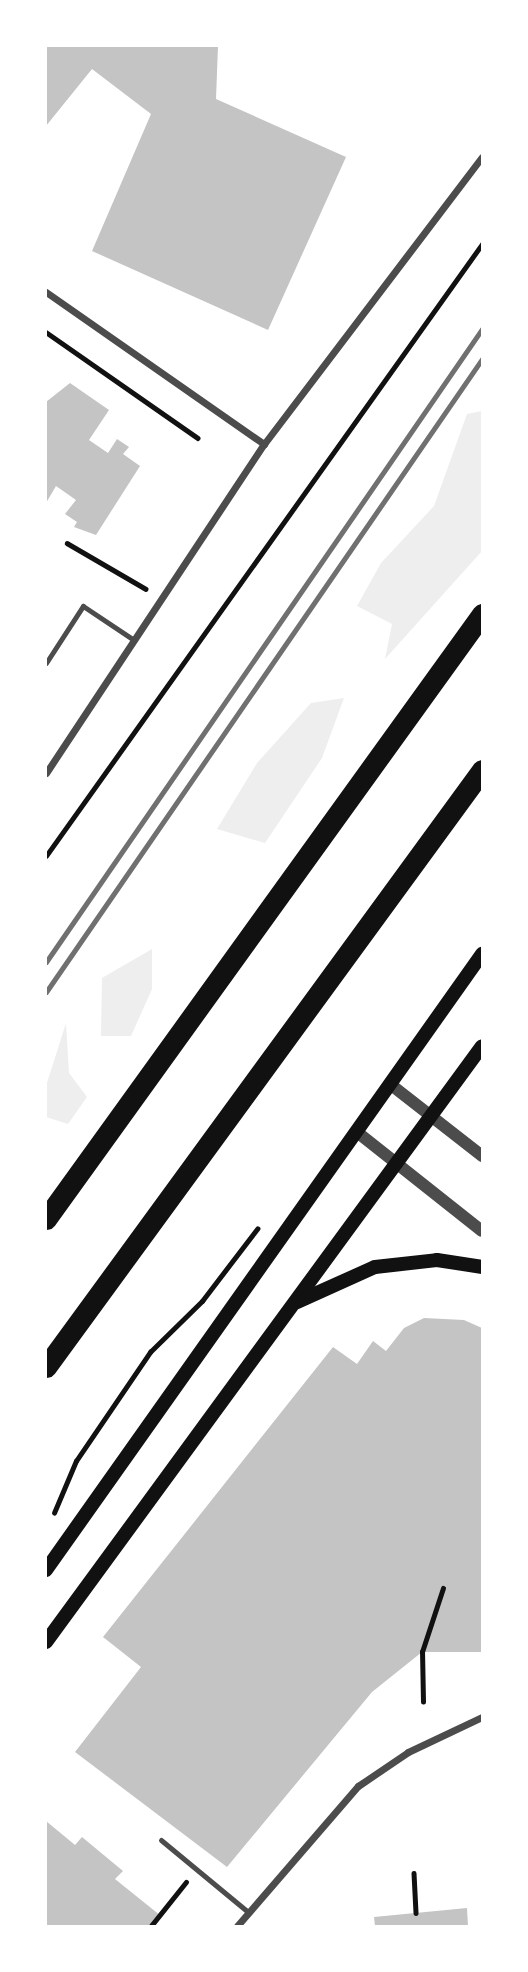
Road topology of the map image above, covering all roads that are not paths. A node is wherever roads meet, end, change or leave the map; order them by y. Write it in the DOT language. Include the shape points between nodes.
graph roads {
  1 [pos="482,157"];
  2 [pos="46,292"];
  3 [pos="264,444"];
  4 [pos="482,614"];
  5 [pos="134,640"];
  6 [pos="46,663"];
  7 [pos="482,770"];
  8 [pos="46,773"];
  9 [pos="482,954"];
  10 [pos="482,1046"];
  11 [pos="390,1084"];
  12 [pos="432,1116"];
  13 [pos="357,1132"];
  14 [pos="482,1156"];
  15 [pos="397,1164"];
  16 [pos="46,1220"];
  17 [pos="482,1231"];
  18 [pos="482,1267"];
  19 [pos="295,1304"];
  20 [pos="46,1367"];
  21 [pos="46,1570"];
  22 [pos="46,1642"];
  23 [pos="482,1717"];
  24 [pos="161,1840"];
  25 [pos="248,1912"];
  26 [pos="237,1927"];
  1 -- 3 [label="street"];
  2 -- 3 [label="street"];
  3 -- 5 [label="street"];
  4 -- 16 [label="highway"];
  5 -- 6 [label="lane" via="83,606"];
  5 -- 8 [label="street"];
  7 -- 20 [label="highway"];
  9 -- 11 [label="main road"];
  10 -- 12 [label="main road"];
  11 -- 12 [label="street"];
  11 -- 13 [label="main road"];
  12 -- 14 [label="street"];
  12 -- 15 [label="main road"];
  13 -- 15 [label="street"];
  13 -- 21 [label="main road"];
  15 -- 17 [label="street"];
  15 -- 19 [label="main road"];
  18 -- 19 [label="main road" via="437,1260 375,1267"];
  19 -- 22 [label="main road"];
  23 -- 25 [label="street" via="408,1752 358,1786"];
  24 -- 25 [label="lane"];
  25 -- 26 [label="street"];
}
